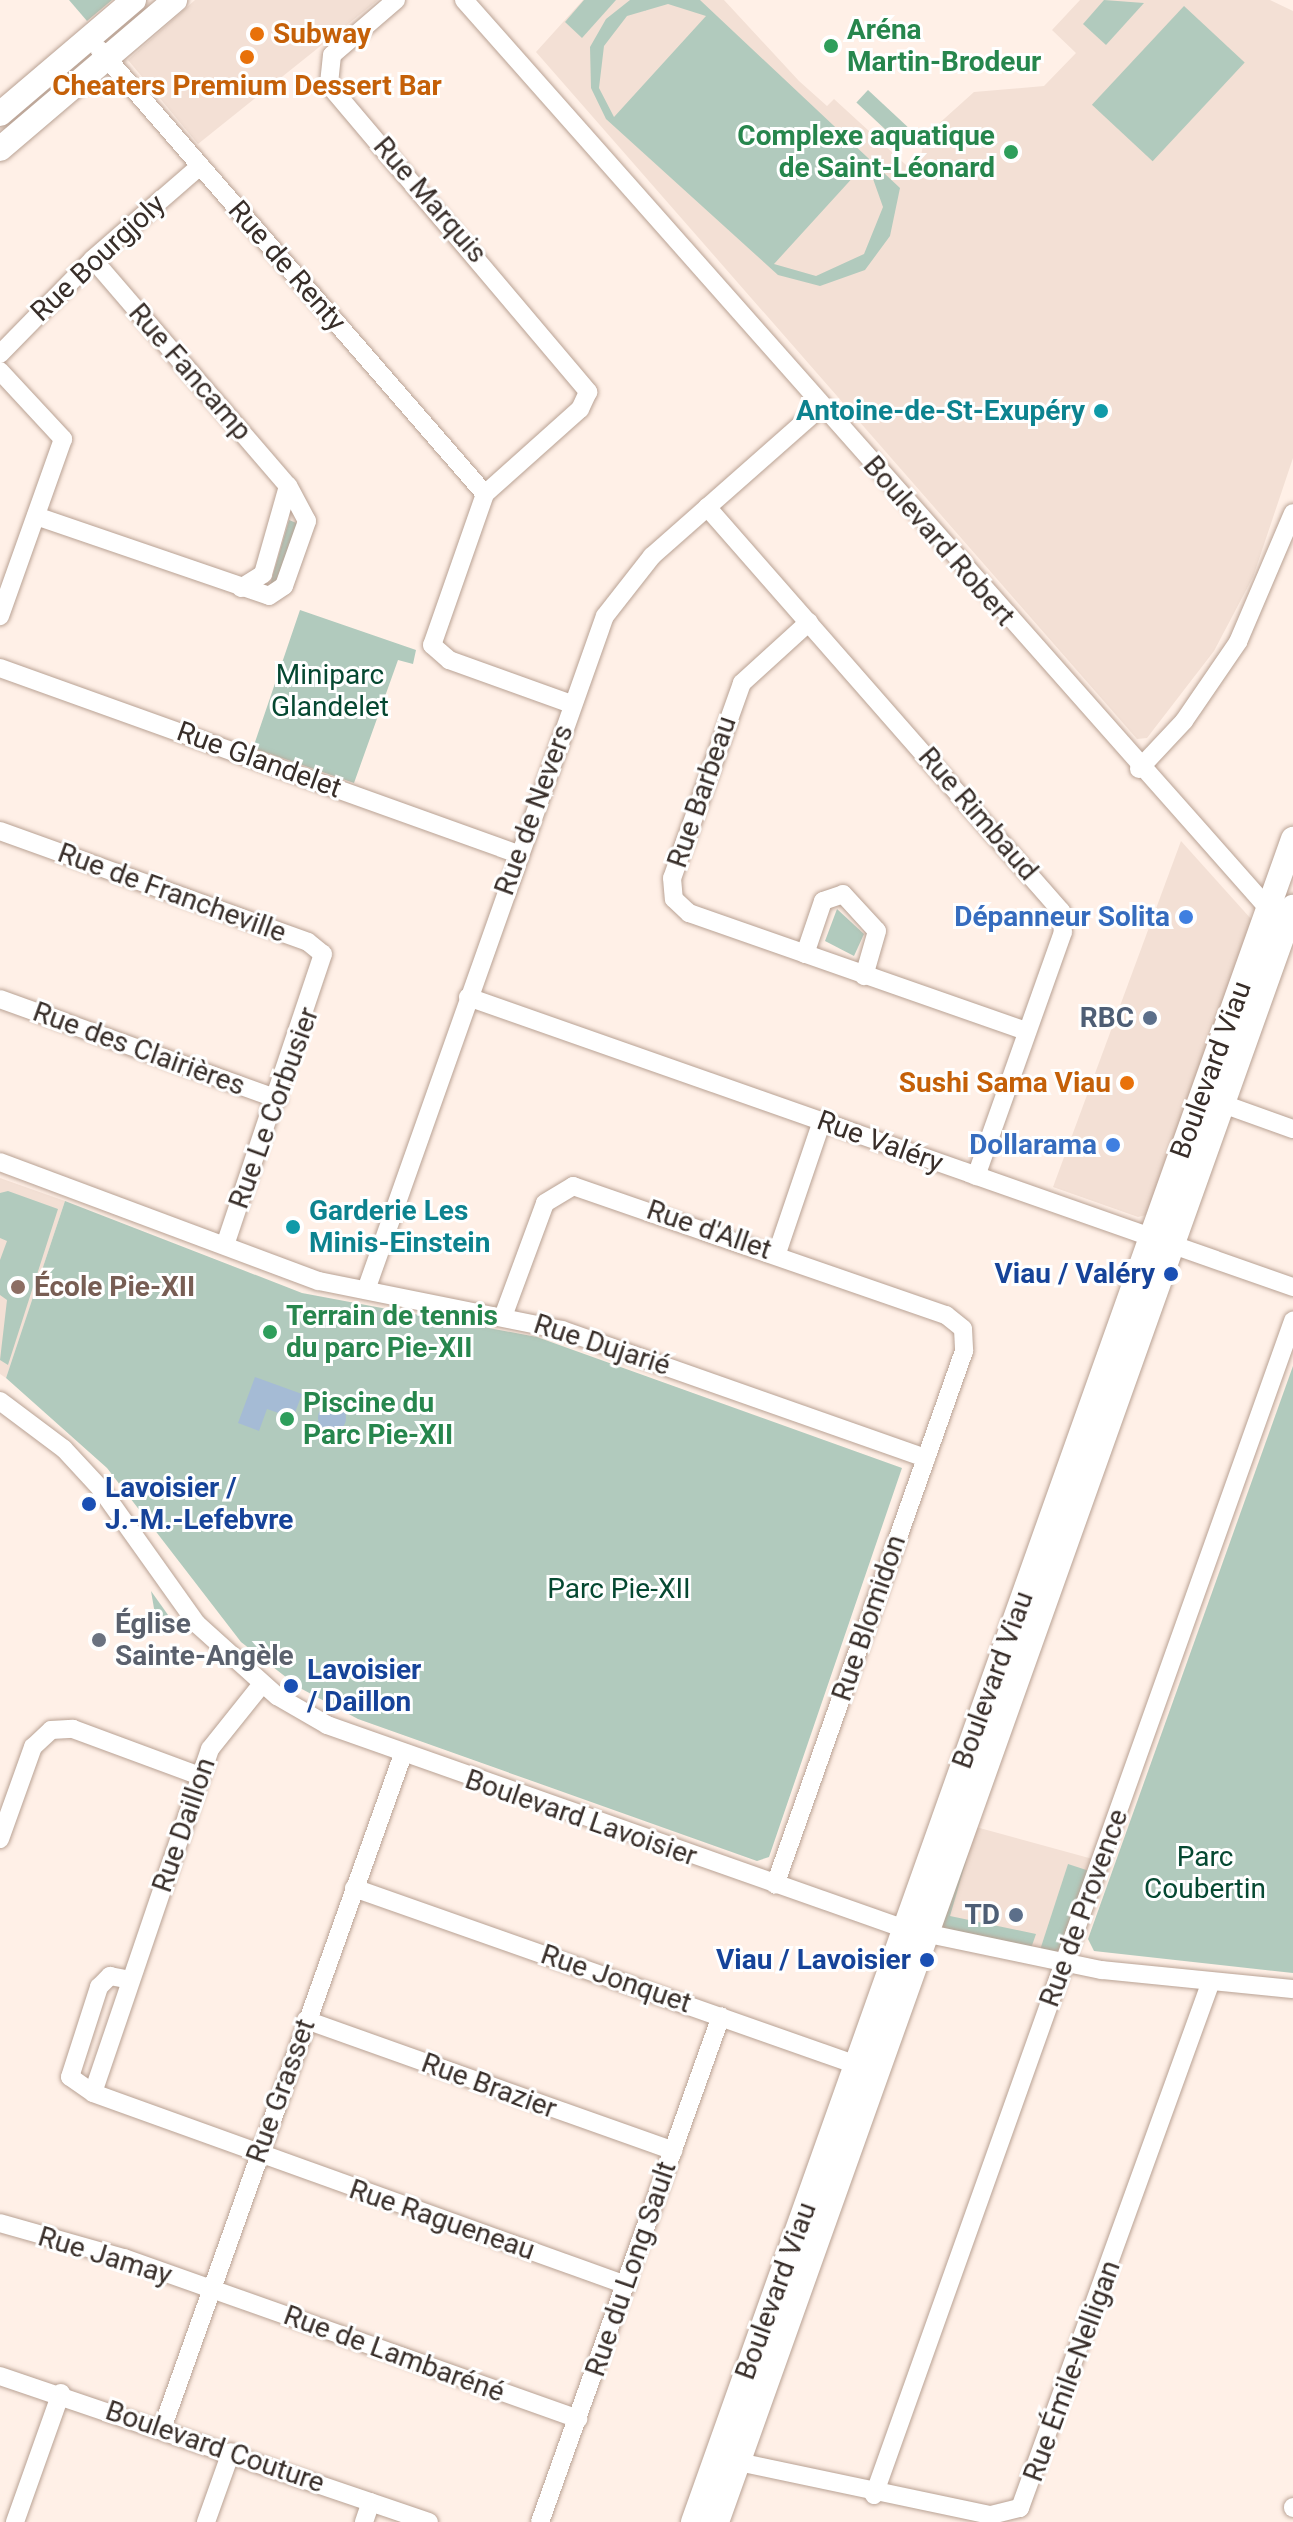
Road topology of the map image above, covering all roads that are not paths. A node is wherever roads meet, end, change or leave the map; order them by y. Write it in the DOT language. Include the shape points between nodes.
graph roads {
  1 [pos="134,0"];
  2 [pos="175,0"];
  3 [pos="396,0"];
  4 [pos="464,0"];
  5 [pos="89,38"];
  6 [pos="107,58"];
  7 [pos="0,114"];
  8 [pos="0,149"];
  9 [pos="200,166"];
  10 [pos="93,259"];
  11 [pos="0,354"];
  12 [pos="0,371"];
  13 [pos="821,407"];
  14 [pos="288,486"];
  15 [pos="485,494"];
  16 [pos="707,507"];
  17 [pos="1293,513"];
  18 [pos="36,516"];
  19 [pos="241,588"];
  20 [pos="0,616"];
  21 [pos="809,622"];
  22 [pos="0,668"];
  23 [pos="571,704"];
  24 [pos="1139,769"];
  25 [pos="0,831"];
  26 [pos="1293,839"];
  27 [pos="518,854"];
  28 [pos="1285,919"];
  29 [pos="805,954"];
  30 [pos="322,973"];
  31 [pos="864,976"];
  32 [pos="468,997"];
  33 [pos="0,999"];
  34 [pos="1026,1031"];
  35 [pos="278,1099"];
  36 [pos="1223,1104"];
  37 [pos="822,1121"];
  38 [pos="1293,1129"];
  39 [pos="0,1162"];
  40 [pos="976,1176"];
  41 [pos="1161,1241"];
  42 [pos="226,1243"];
  43 [pos="777,1253"];
  44 [pos="1293,1287"];
  45 [pos="366,1290"];
  46 [pos="504,1314"];
  47 [pos="1293,1321"];
  48 [pos="964,1351"];
  49 [pos="0,1401"];
  50 [pos="926,1458"];
  51 [pos="262,1684"];
  52 [pos="402,1757"];
  53 [pos="200,1776"];
  54 [pos="0,1839"];
  55 [pos="775,1885"];
  56 [pos="354,1888"];
  57 [pos="916,1932"];
  58 [pos="1064,1964"];
  59 [pos="131,1980"];
  60 [pos="1210,1984"];
  61 [pos="1293,1989"];
  62 [pos="721,2016"];
  63 [pos="306,2020"];
  64 [pos="866,2068"];
  65 [pos="93,2093"];
  66 [pos="673,2151"];
  67 [pos="258,2153"];
  68 [pos="0,2223"];
  69 [pos="626,2285"];
  70 [pos="211,2288"];
  71 [pos="0,2376"];
  72 [pos="61,2393"];
  73 [pos="578,2419"];
  74 [pos="163,2426"];
  75 [pos="231,2452"];
  76 [pos="728,2459"];
  77 [pos="874,2495"];
  78 [pos="371,2502"];
  79 [pos="15,2522"];
  80 [pos="206,2522"];
  81 [pos="364,2522"];
  82 [pos="429,2522"];
  83 [pos="540,2522"];
  84 [pos="693,2522"];
  85 [pos="717,2522"];
  1 -- 5 [label="main road"];
  2 -- 6 [label="main road"];
  3 -- 15 [label="street, Rue Marquis" via="332,55 329,85 580,374 588,392 580,409"];
  4 -- 13 [label="street, Boulevard Robert"];
  5 -- 6 [label="street, Rue de Renty"];
  5 -- 7 [label="main road"];
  6 -- 8 [label="main road"];
  6 -- 9 [label="street, Rue de Renty"];
  9 -- 10 [label="street, Rue Bourgjoly"];
  9 -- 15 [label="street, Rue de Renty"];
  10 -- 11 [label="street, Rue Bourgjoly"];
  10 -- 14 [label="street, Rue Fancamp"];
  12 -- 18 [label="street" via="62,433"];
  13 -- 16 [label="street, Rue de Nevers"];
  13 -- 24 [label="street, Boulevard Robert"];
  14 -- 19 [label="street" via="263,574"];
  14 -- 19 [label="street, Rue Fancamp" via="307,521 284,586 269,596"];
  15 -- 23 [label="street" via="432,645 449,660"];
  16 -- 21 [label="street, Rue Rimbaud"];
  16 -- 23 [label="street, Rue de Nevers" via="616,596"];
  17 -- 24 [label="street" via="1238,642 1184,721"];
  18 -- 19 [label="street"];
  18 -- 20 [label="street"];
  21 -- 29 [label="street, Rue Barbeau" via="742,683 672,878 674,899 689,913"];
  21 -- 34 [label="street, Rue Rimbaud" via="1061,911 1063,932"];
  22 -- 27 [label="street, Rue Glandelet"];
  23 -- 27 [label="street, Rue de Nevers"];
  24 -- 28 [label="street, Boulevard Robert"];
  25 -- 30 [label="street, Rue de Francheville" via="308,942 323,954"];
  26 -- 28 [label="main road, Boulevard Viau"];
  27 -- 32 [label="street, Rue de Nevers"];
  28 -- 36 [label="main road, Boulevard Viau"];
  28 -- 41 [label="main road, Boulevard Viau"];
  29 -- 31 [label="street, Rue Barbeau"];
  29 -- 31 [label="street" via="823,901 843,894 877,931"];
  30 -- 35 [label="street, Rue Le Corbusier"];
  31 -- 34 [label="street, Rue Barbeau"];
  32 -- 37 [label="street, Rue Valéry"];
  32 -- 45 [label="street, Rue de Nevers"];
  33 -- 35 [label="street, Rue des Clairières"];
  34 -- 40 [label="street, Rue Rimbaud"];
  35 -- 42 [label="street, Rue Le Corbusier"];
  36 -- 38 [label="street"];
  36 -- 41 [label="main road, Boulevard Viau"];
  37 -- 40 [label="street, Rue Valéry"];
  37 -- 43 [label="street"];
  39 -- 42 [label="street, Rue Dujarié"];
  40 -- 41 [label="street, Rue Valéry"];
  41 -- 44 [label="street, Rue Valéry"];
  41 -- 57 [label="main road, Boulevard Viau"];
  42 -- 45 [label="street, Rue Dujarié" via="294,1273"];
  43 -- 46 [label="street, Rue d'Allet" via="573,1186 545,1203"];
  43 -- 48 [label="street, Rue d'Allet" via="946,1315 963,1329"];
  45 -- 46 [label="street, Rue Dujarié"];
  46 -- 50 [label="street, Rue Dujarié"];
  47 -- 58 [label="street, Rue de Provence"];
  48 -- 50 [label="street, Rue Blomidon"];
  49 -- 51 [label="street, Boulevard Lavoisier" via="79,1465 197,1624"];
  50 -- 55 [label="street, Rue Blomidon"];
  51 -- 52 [label="street, Boulevard Lavoisier" via="314,1719"];
  51 -- 53 [label="street, Rue Daillon" via="210,1749"];
  52 -- 55 [label="street, Boulevard Lavoisier"];
  52 -- 56 [label="street, Rue Grasset"];
  53 -- 54 [label="street" via="73,1729 51,1730 33,1747"];
  53 -- 59 [label="street, Rue Daillon"];
  55 -- 57 [label="street, Boulevard Lavoisier"];
  56 -- 62 [label="street, Rue Jonquet"];
  56 -- 63 [label="street, Rue Grasset"];
  57 -- 58 [label="street, Boulevard Lavoisier"];
  57 -- 64 [label="main road, Boulevard Viau"];
  58 -- 60 [label="street, Boulevard Lavoisier"];
  58 -- 77 [label="street, Rue de Provence"];
  59 -- 65 [label="street, Rue Daillon"];
  59 -- 65 [label="street" via="110,1976 99,1987 70,2077"];
  60 -- 61 [label="street, Boulevard Lavoisier"];
  60 -- 77 [label="street, Rue Émile-Nelligan" via="1020,2508 1001,2516"];
  62 -- 64 [label="street, Rue Jonquet"];
  62 -- 66 [label="street, Rue du Long Sault"];
  63 -- 66 [label="street, Rue Brazier"];
  63 -- 67 [label="street, Rue Grasset"];
  64 -- 76 [label="main road, Boulevard Viau"];
  65 -- 67 [label="street"];
  66 -- 69 [label="street, Rue du Long Sault"];
  67 -- 69 [label="street, Rue Ragueneau"];
  67 -- 70 [label="street, Rue Grasset"];
  68 -- 70 [label="street, Rue Jamay"];
  69 -- 73 [label="street, Rue du Long Sault"];
  70 -- 73 [label="street, Rue de Lambaréné"];
  70 -- 74 [label="street, Rue Grasset"];
  71 -- 72 [label="street, Boulevard Couture"];
  72 -- 74 [label="street, Boulevard Couture"];
  72 -- 79 [label="street"];
  73 -- 83 [label="street, Rue du Long Sault"];
  74 -- 75 [label="street, Boulevard Couture"];
  75 -- 78 [label="street, Boulevard Couture"];
  75 -- 80 [label="street"];
  76 -- 77 [label="street, Rue Émile-Nelligan"];
  76 -- 84 [label="main road, Boulevard Viau"];
  76 -- 85 [label="main road, Boulevard Viau"];
  78 -- 81 [label="street"];
  78 -- 82 [label="street, Boulevard Couture"];
}
